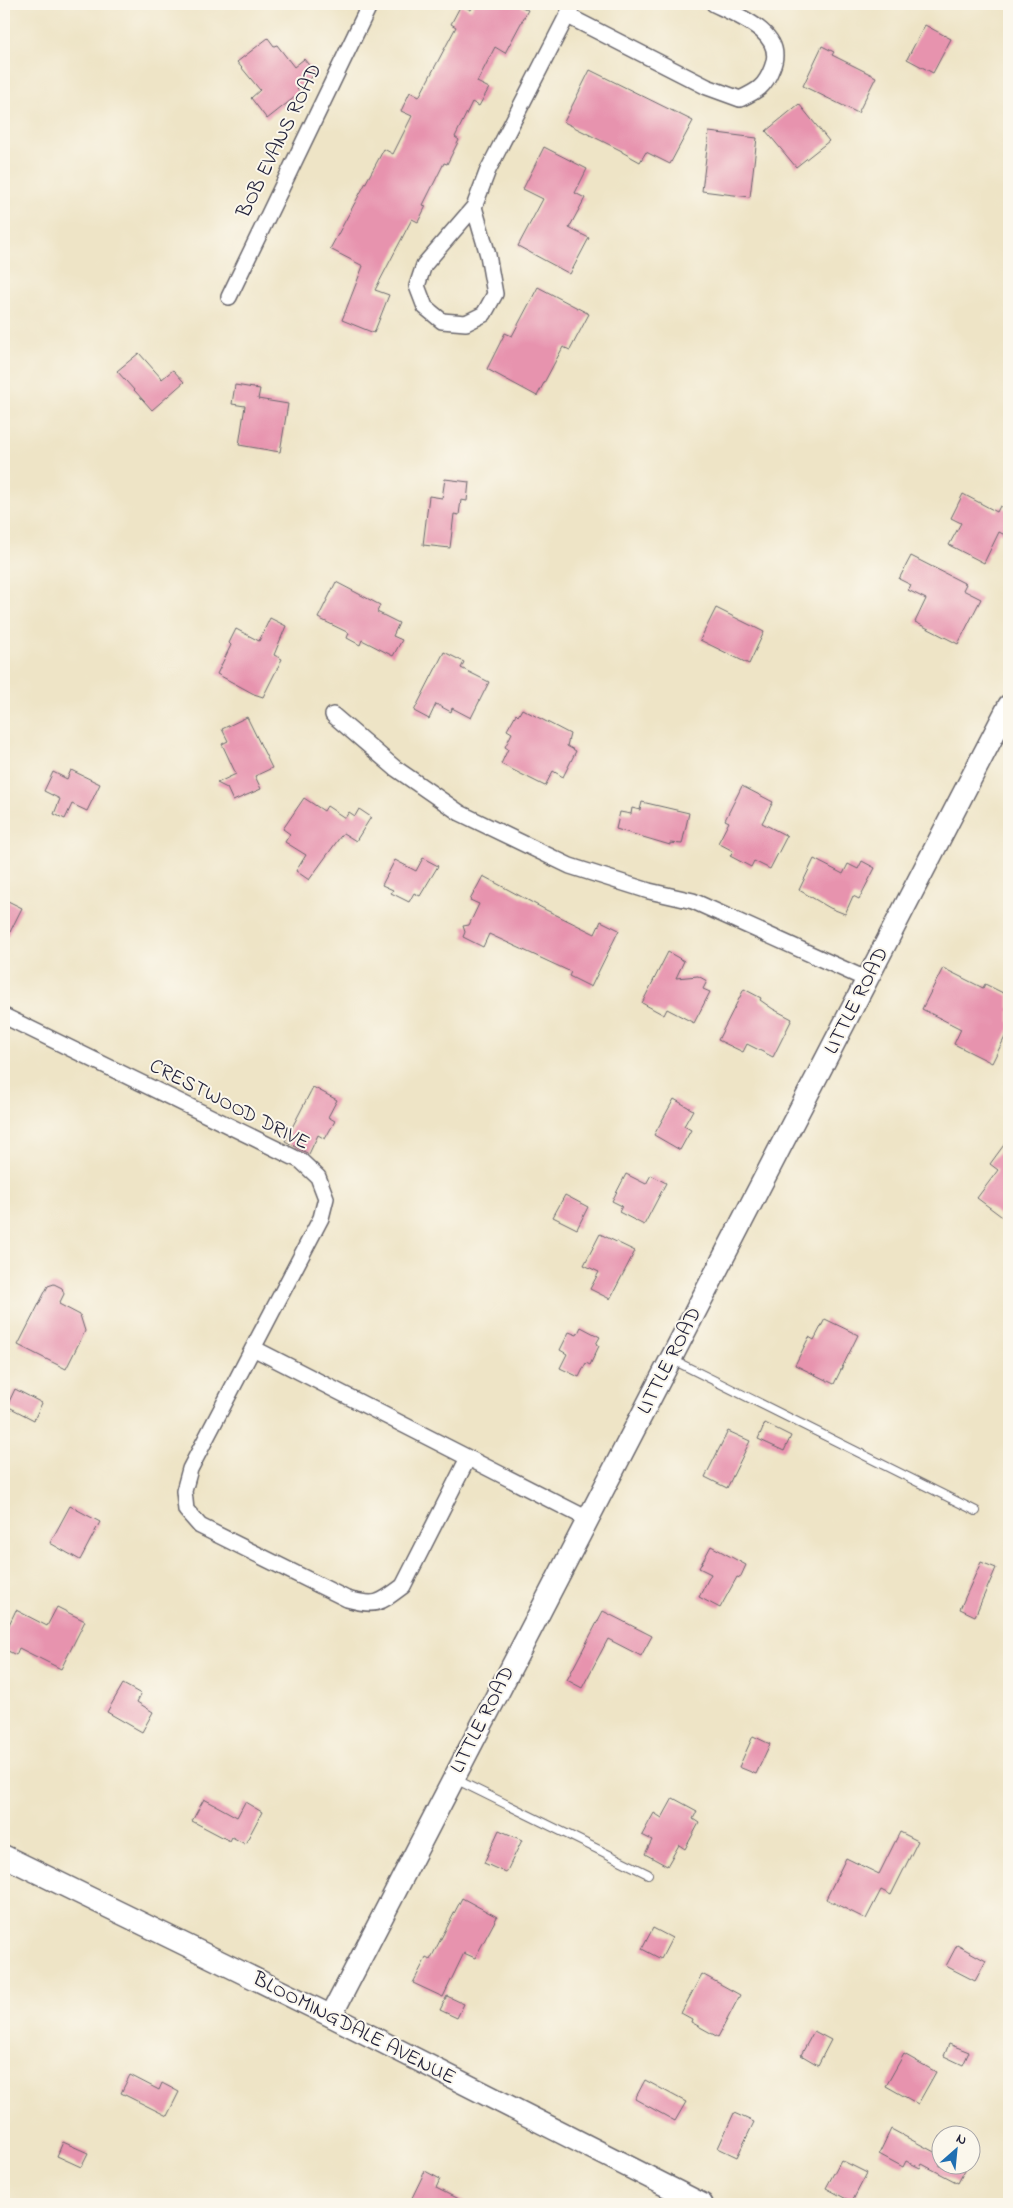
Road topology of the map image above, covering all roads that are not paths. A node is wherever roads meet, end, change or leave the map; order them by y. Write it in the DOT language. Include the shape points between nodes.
graph roads {
  1 [pos="370,4"];
  2 [pos="714,4"];
  3 [pos="571,10"];
  4 [pos="474,207"];
  5 [pos="229,296"];
  6 [pos="1009,705"];
  7 [pos="333,715"];
  8 [pos="868,980"];
  9 [pos="4,1016"];
  10 [pos="254,1348"];
  11 [pos="671,1359"];
  12 [pos="468,1458"];
  13 [pos="976,1511"];
  14 [pos="588,1519"];
  15 [pos="453,1778"];
  16 [pos="4,1856"];
  17 [pos="648,1874"];
  18 [pos="331,2016"];
  19 [pos="702,2204"];
  1 -- 5 [label="street, BOB EVANS ROAD"];
  2 -- 3 [label="street" via="763,32 773,43 776,59 769,77 758,91 740,99 707,87"];
  3 -- 4 [label="street" via="488,170"];
  4 -- 4 [label="street" via="424,265 417,286 425,308 442,321 466,323 484,314 495,294"];
  6 -- 8 [label="street, LITTLE ROAD"];
  7 -- 8 [label="street" via="395,768 460,813 570,866 693,901"];
  8 -- 11 [label="street, LITTLE ROAD"];
  9 -- 10 [label="street, CRESTWOOD DRIVE" via="301,1161 318,1177 326,1198 321,1218"];
  10 -- 12 [label="street"];
  10 -- 12 [label="street, CRESTWOOD DRIVE" via="190,1469 184,1490 186,1510 200,1526 347,1599 369,1605 385,1600 403,1586"];
  11 -- 13 [label="lane"];
  11 -- 14 [label="street, LITTLE ROAD"];
  12 -- 14 [label="street"];
  14 -- 15 [label="street, LITTLE ROAD"];
  15 -- 17 [label="lane"];
  15 -- 18 [label="street, LITTLE ROAD"];
  16 -- 18 [label="street, BLOOMINGDALE AVENUE"];
  18 -- 19 [label="street, BLOOMINGDALE AVENUE"];
}
